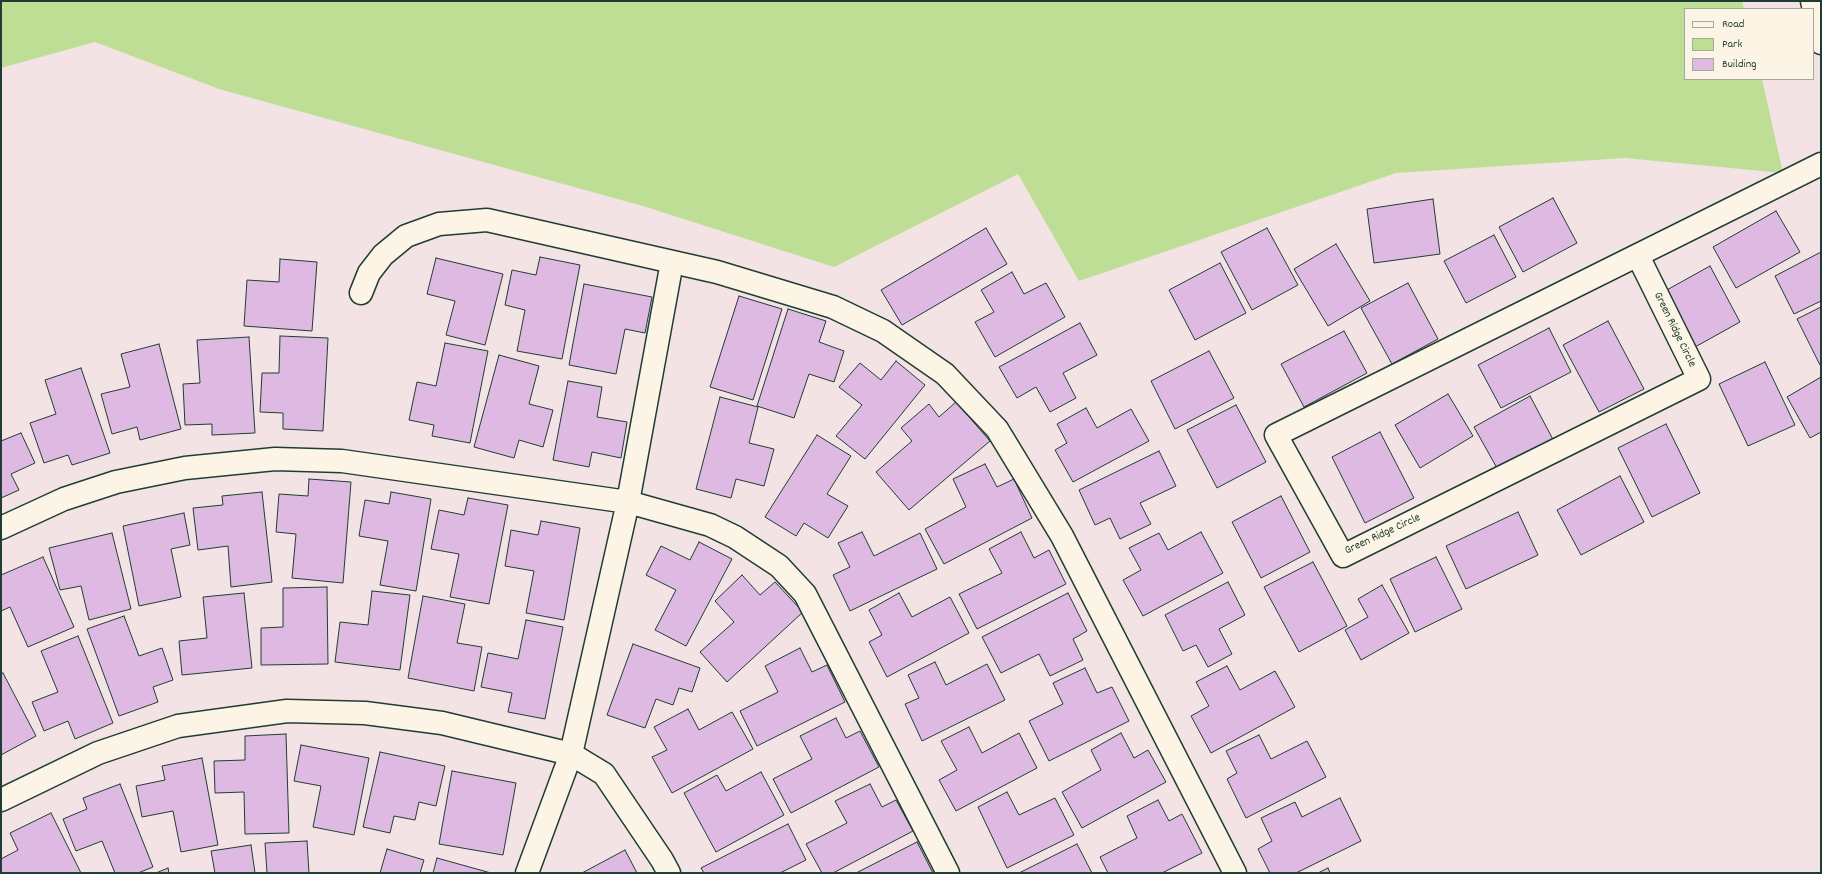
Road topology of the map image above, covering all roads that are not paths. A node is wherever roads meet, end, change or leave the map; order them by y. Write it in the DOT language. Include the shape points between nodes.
graph roads {
  1 [pos="1814,10"];
  2 [pos="1821,42"];
  3 [pos="1821,164"];
  4 [pos="1638,256"];
  5 [pos="672,262"];
  6 [pos="361,293"];
  7 [pos="628,502"];
  8 [pos="1,528"];
  9 [pos="571,754"];
  10 [pos="1,800"];
  11 [pos="527,873"];
  12 [pos="669,873"];
  13 [pos="948,873"];
  14 [pos="1235,873"];
  1 -- 2 [label="street"];
  3 -- 4 [label="street, Green Ridge Circle"];
  4 -- 4 [label="street, Green Ridge Circle" via="1276,435 1343,556 1699,379"];
  5 -- 6 [label="street" via="487,220 439,224 406,236 383,256 369,273"];
  5 -- 7 [label="street"];
  5 -- 14 [label="street" via="717,272 833,307 883,331 945,374 997,429 1062,536"];
  7 -- 8 [label="street" via="342,461 275,459 186,468 116,482 64,499"];
  7 -- 9 [label="street"];
  7 -- 13 [label="street" via="710,525 735,537 779,566 805,594"];
  9 -- 10 [label="street" via="442,723 365,713 287,711 178,726 98,753"];
  9 -- 11 [label="street"];
  9 -- 12 [label="street" via="604,774"];
}
